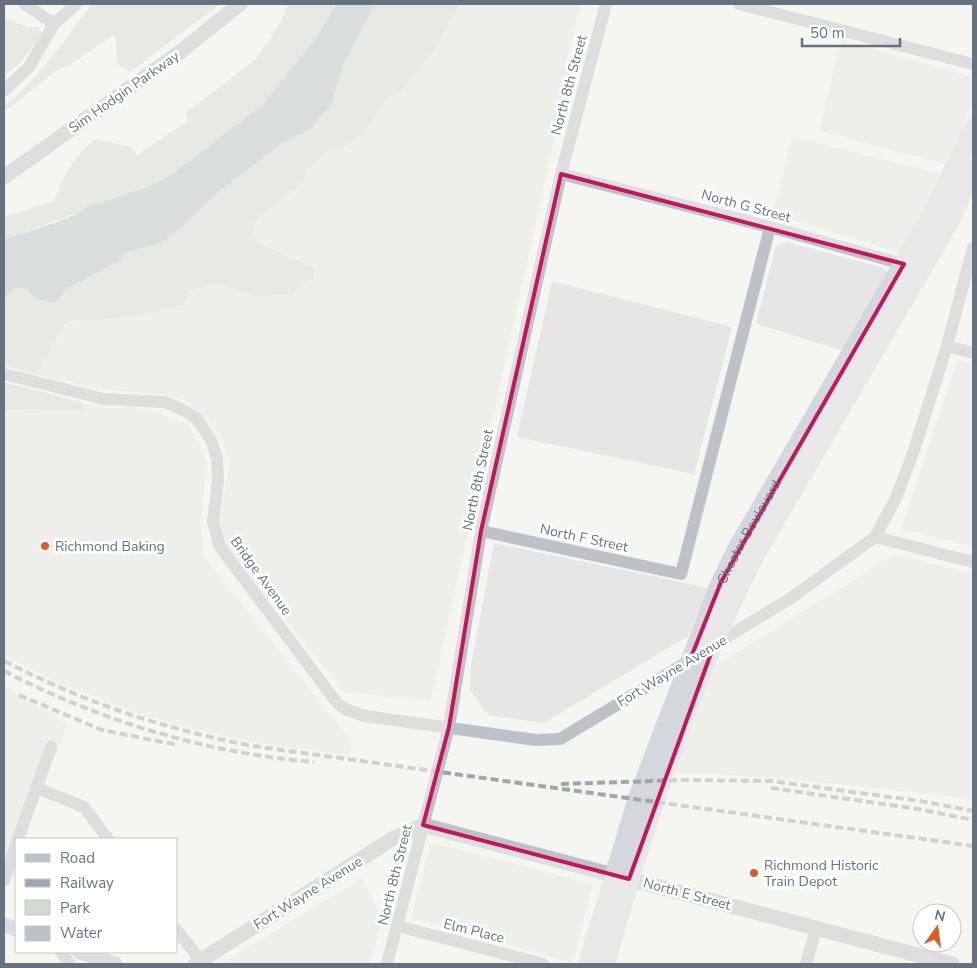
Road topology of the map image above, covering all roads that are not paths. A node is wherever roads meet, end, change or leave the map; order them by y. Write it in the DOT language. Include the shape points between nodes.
graph roads {
  1 [pos="25,4"];
  2 [pos="76,4"];
  3 [pos="240,4"];
  4 [pos="606,4"];
  5 [pos="739,4"];
  6 [pos="54,24"];
  7 [pos="973,64"];
  8 [pos="4,91"];
  9 [pos="973,128"];
  10 [pos="968,171"];
  11 [pos="561,174"];
  12 [pos="4,177"];
  13 [pos="770,227"];
  14 [pos="973,248"];
  15 [pos="913,267"];
  16 [pos="947,346"];
  17 [pos="973,353"];
  18 [pos="4,374"];
  19 [pos="481,531"];
  20 [pos="875,538"];
  21 [pos="973,562"];
  22 [pos="449,727"];
  23 [pos="51,747"];
  24 [pos="37,788"];
  25 [pos="423,825"];
  26 [pos="18,838"];
  27 [pos="107,838"];
  28 [pos="15,848"];
  29 [pos="622,877"];
  30 [pos="4,881"];
  31 [pos="397,926"];
  32 [pos="816,929"];
  33 [pos="178,932"];
  34 [pos="62,953"];
  35 [pos="83,953"];
  36 [pos="198,963"];
  37 [pos="70,964"];
  38 [pos="115,964"];
  39 [pos="387,964"];
  40 [pos="543,964"];
  41 [pos="588,964"];
  42 [pos="606,964"];
  43 [pos="806,964"];
  44 [pos="952,964"];
  1 -- 6 [label="street"];
  2 -- 6 [label="street"];
  3 -- 12 [label="street, Sim Hodgin Parkway" via="180,52"];
  4 -- 11 [label="street, North 8th Street"];
  5 -- 7 [label="street"];
  6 -- 8 [label="street" via="29,67"];
  9 -- 10 [label="highway, Chester Boulevard"];
  10 -- 15 [label="highway, Chester Boulevard"];
  11 -- 13 [label="street, North G Street"];
  11 -- 19 [label="street, North 8th Street"];
  13 -- 15 [label="street, North G Street"];
  13 -- 19 [label="street, North F Street" via="681,574"];
  14 -- 16 [label="street"];
  15 -- 29 [label="highway, Chester Boulevard" via="746,552 721,582 638,798"];
  16 -- 17 [label="street"];
  16 -- 20 [label="street" via="896,498"];
  18 -- 22 [label="street, Bridge Avenue" via="104,399 165,402 197,419 211,440 217,458 214,522 220,547 336,703 365,716"];
  19 -- 22 [label="street, North 8th Street"];
  20 -- 21 [label="street"];
  20 -- 22 [label="street, Fort Wayne Avenue" via="791,598 560,740 536,740"];
  22 -- 25 [label="street, North 8th Street"];
  23 -- 24 [label="street"];
  24 -- 26 [label="street"];
  24 -- 27 [label="street" via="84,807"];
  25 -- 29 [label="street, North E Street"];
  25 -- 31 [label="street, North 8th Street"];
  25 -- 36 [label="street, Fort Wayne Avenue" via="394,838"];
  28 -- 30 [label="street"];
  29 -- 32 [label="street, North E Street"];
  29 -- 41 [label="highway, Chester Boulevard"];
  29 -- 42 [label="highway, Chester Boulevard"];
  31 -- 39 [label="street, North 8th Street"];
  31 -- 40 [label="street, Elm Place"];
  32 -- 43 [label="street"];
  32 -- 44 [label="street, North E Street"];
  33 -- 36 [label="street"];
  34 -- 37 [label="street"];
  35 -- 38 [label="street"];
}
